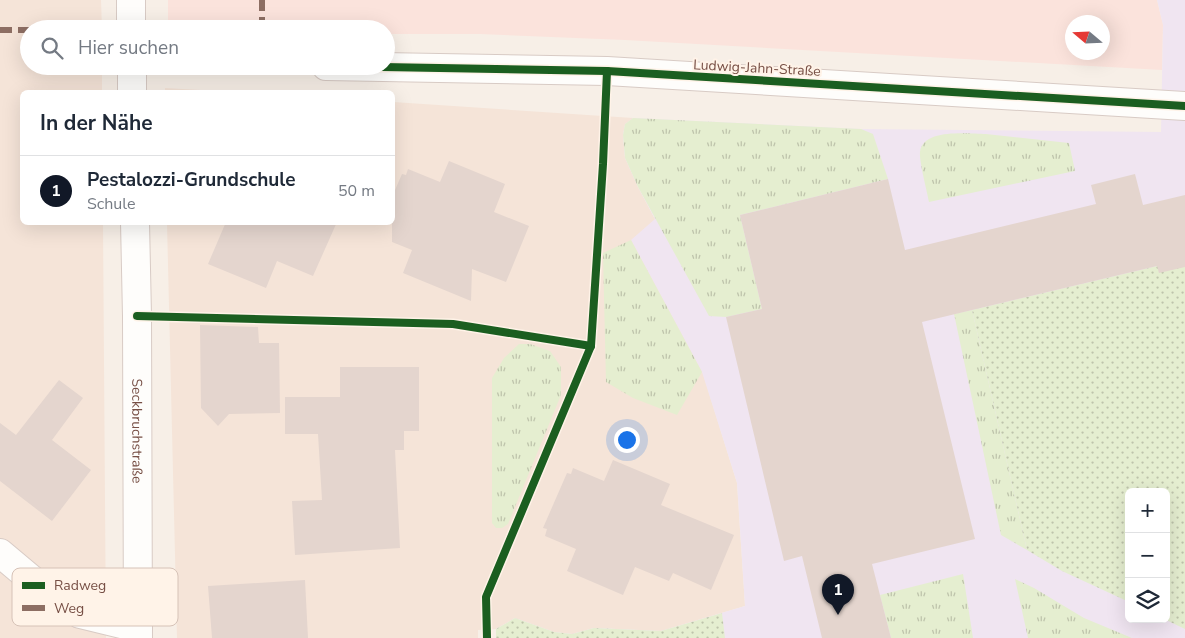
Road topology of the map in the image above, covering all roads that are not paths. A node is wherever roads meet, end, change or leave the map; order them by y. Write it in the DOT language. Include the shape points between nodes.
graph roads {
  1 [pos="131,0"];
  2 [pos="131,20"];
  3 [pos="395,67"];
  4 [pos="132,75"];
  5 [pos="132,90"];
  6 [pos="1185,106"];
  7 [pos="135,225"];
  8 [pos="0,553"];
  9 [pos="17,568"];
  10 [pos="138,568"];
  11 [pos="117,626"];
  12 [pos="138,633"];
  1 -- 2 [label="street"];
  3 -- 6 [label="street, Ludwig-Jahn-Straße" via="607,71"];
  4 -- 5 [label="street"];
  7 -- 10 [label="street, Seckbruchstraße"];
  8 -- 9 [label="street"];
  11 -- 12 [label="street"];
}
